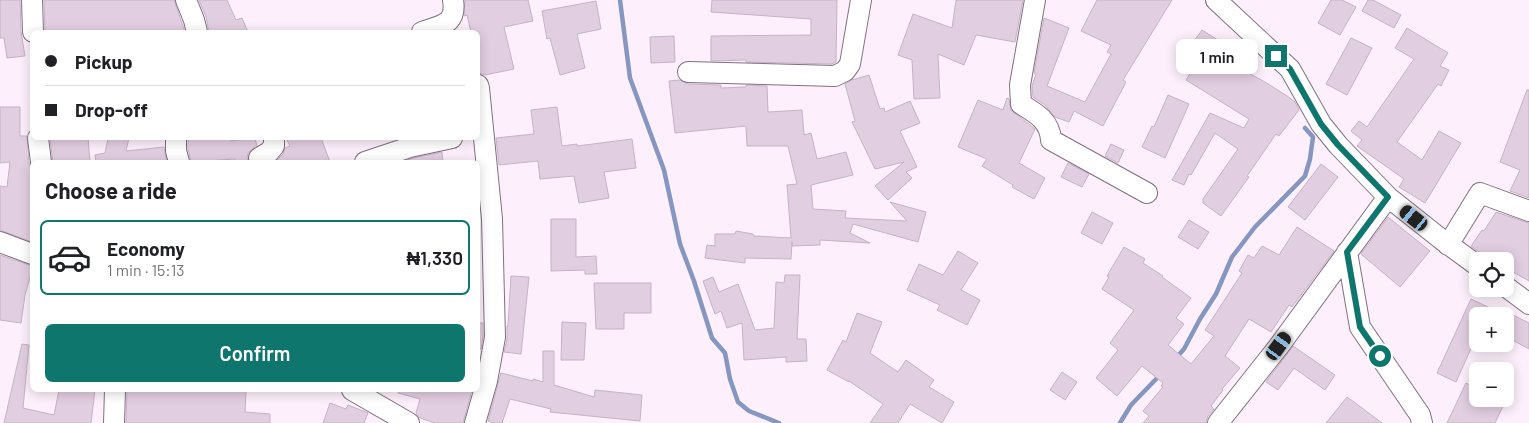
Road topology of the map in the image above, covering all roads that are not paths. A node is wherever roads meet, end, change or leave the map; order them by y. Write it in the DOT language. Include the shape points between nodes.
graph roads {
  1 [pos="32,0"];
  2 [pos="186,0"];
  3 [pos="453,0"];
  4 [pos="861,0"];
  5 [pos="1036,0"];
  6 [pos="1216,0"];
  7 [pos="33,30"];
  8 [pos="196,30"];
  9 [pos="428,30"];
  10 [pos="688,72"];
  11 [pos="480,105"];
  12 [pos="38,140"];
  13 [pos="176,140"];
  14 [pos="274,140"];
  15 [pos="443,140"];
  16 [pos="482,140"];
  17 [pos="41,160"];
  18 [pos="178,160"];
  19 [pos="260,160"];
  20 [pos="371,160"];
  21 [pos="1147,193"];
  22 [pos="1388,197"];
  23 [pos="1529,211"];
  24 [pos="0,242"];
  25 [pos="1448,245"];
  26 [pos="1347,252"];
  27 [pos="30,253"];
  28 [pos="1469,260"];
  29 [pos="1514,293"];
  30 [pos="1529,304"];
  31 [pos="115,392"];
  32 [pos="355,392"];
  33 [pos="114,423"];
  34 [pos="409,423"];
  35 [pos="474,423"];
  36 [pos="1218,423"];
  37 [pos="1422,423"];
  1 -- 7 [label="street"];
  2 -- 8 [label="street"];
  3 -- 9 [label="street" via="451,20"];
  4 -- 10 [label="street" via="850,64 835,76"];
  5 -- 21 [label="street" via="1020,86 1021,104 1044,120 1052,140"];
  6 -- 22 [label="street" via="1290,69 1321,124"];
  11 -- 16 [label="street"];
  12 -- 17 [label="street"];
  13 -- 18 [label="street"];
  14 -- 19 [label="street" via="274,146"];
  15 -- 20 [label="street"];
  16 -- 35 [label="street" via="492,219 495,337 487,381"];
  22 -- 25 [label="street"];
  22 -- 26 [label="street"];
  23 -- 25 [label="street" via="1480,193"];
  24 -- 27 [label="street"];
  25 -- 28 [label="street"];
  26 -- 36 [label="street"];
  26 -- 37 [label="street" via="1360,327 1420,414"];
  29 -- 30 [label="street"];
  31 -- 33 [label="street"];
  32 -- 34 [label="street"];
}
